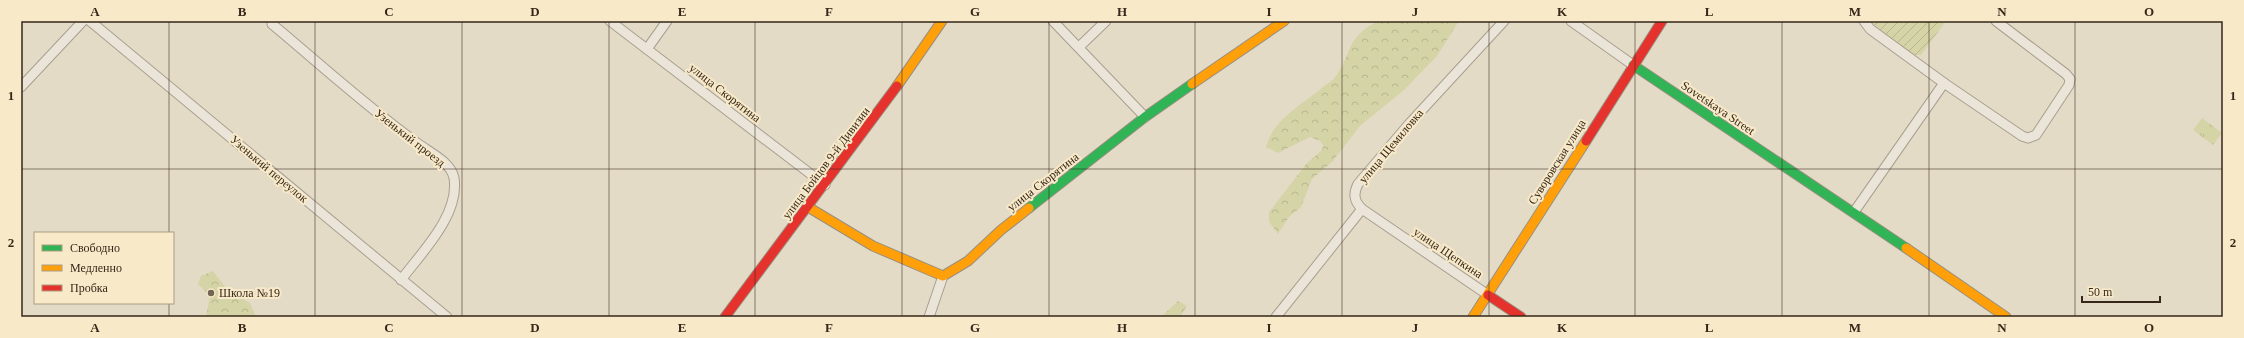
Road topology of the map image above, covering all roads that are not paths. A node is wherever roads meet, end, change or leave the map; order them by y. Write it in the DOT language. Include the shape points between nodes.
graph roads {
  1 [pos="83,21"];
  2 [pos="90,21"];
  3 [pos="610,21"];
  4 [pos="667,21"];
  5 [pos="942,21"];
  6 [pos="1053,21"];
  7 [pos="1106,21"];
  8 [pos="1284,21"];
  9 [pos="1504,21"];
  10 [pos="1571,21"];
  11 [pos="1662,21"];
  12 [pos="1864,21"];
  13 [pos="1996,21"];
  14 [pos="272,24"];
  15 [pos="1079,47"];
  16 [pos="647,49"];
  17 [pos="1633,65"];
  18 [pos="1944,83"];
  19 [pos="21,88"];
  20 [pos="1145,117"];
  21 [pos="825,185"];
  22 [pos="808,207"];
  23 [pos="1362,209"];
  24 [pos="1854,212"];
  25 [pos="943,276"];
  26 [pos="400,280"];
  27 [pos="1488,294"];
  28 [pos="447,317"];
  29 [pos="725,317"];
  30 [pos="929,317"];
  31 [pos="1276,317"];
  32 [pos="1473,317"];
  33 [pos="1521,317"];
  34 [pos="2006,317"];
  1 -- 19 [label="street"];
  2 -- 26 [label="street, Узенький переулок"];
  3 -- 16 [label="street, улица Скорятина"];
  4 -- 16 [label="street"];
  5 -- 21 [label="street, улица Бойцов 9-й Дивизии"];
  6 -- 15 [label="street"];
  7 -- 15 [label="street"];
  8 -- 20 [label="street, улица Скорятина"];
  9 -- 23 [label="street, улица Щемиловка" via="1409,124 1358,184 1354,195"];
  10 -- 17 [label="street, Sovetskaya Street"];
  11 -- 17 [label="street, Суворовская улица"];
  12 -- 18 [label="street" via="1870,29"];
  13 -- 18 [label="street" via="2070,79 2069,85 2036,135 2028,138 2022,136"];
  14 -- 26 [label="street, Узенький проезд" via="400,131 444,162 452,172 452,199 442,226"];
  15 -- 20 [label="street"];
  16 -- 21 [label="street, улица Скорятина"];
  17 -- 24 [label="street, Sovetskaya Street"];
  17 -- 27 [label="street, Суворовская улица"];
  18 -- 24 [label="street"];
  20 -- 25 [label="street, улица Скорятина" via="1001,230 968,260"];
  21 -- 22 [label="street, улица Бойцов 9-й Дивизии"];
  22 -- 25 [label="street" via="831,224 880,250"];
  22 -- 29 [label="street, улица Бойцов 9-й Дивизии"];
  23 -- 27 [label="street, улица Щепкина"];
  23 -- 31 [label="street"];
  24 -- 34 [label="street, Sovetskaya Street"];
  25 -- 30 [label="street"];
  26 -- 28 [label="street, Узенький переулок"];
  27 -- 32 [label="street, Суворовская улица"];
  27 -- 33 [label="street, улица Щепкина"];
}
